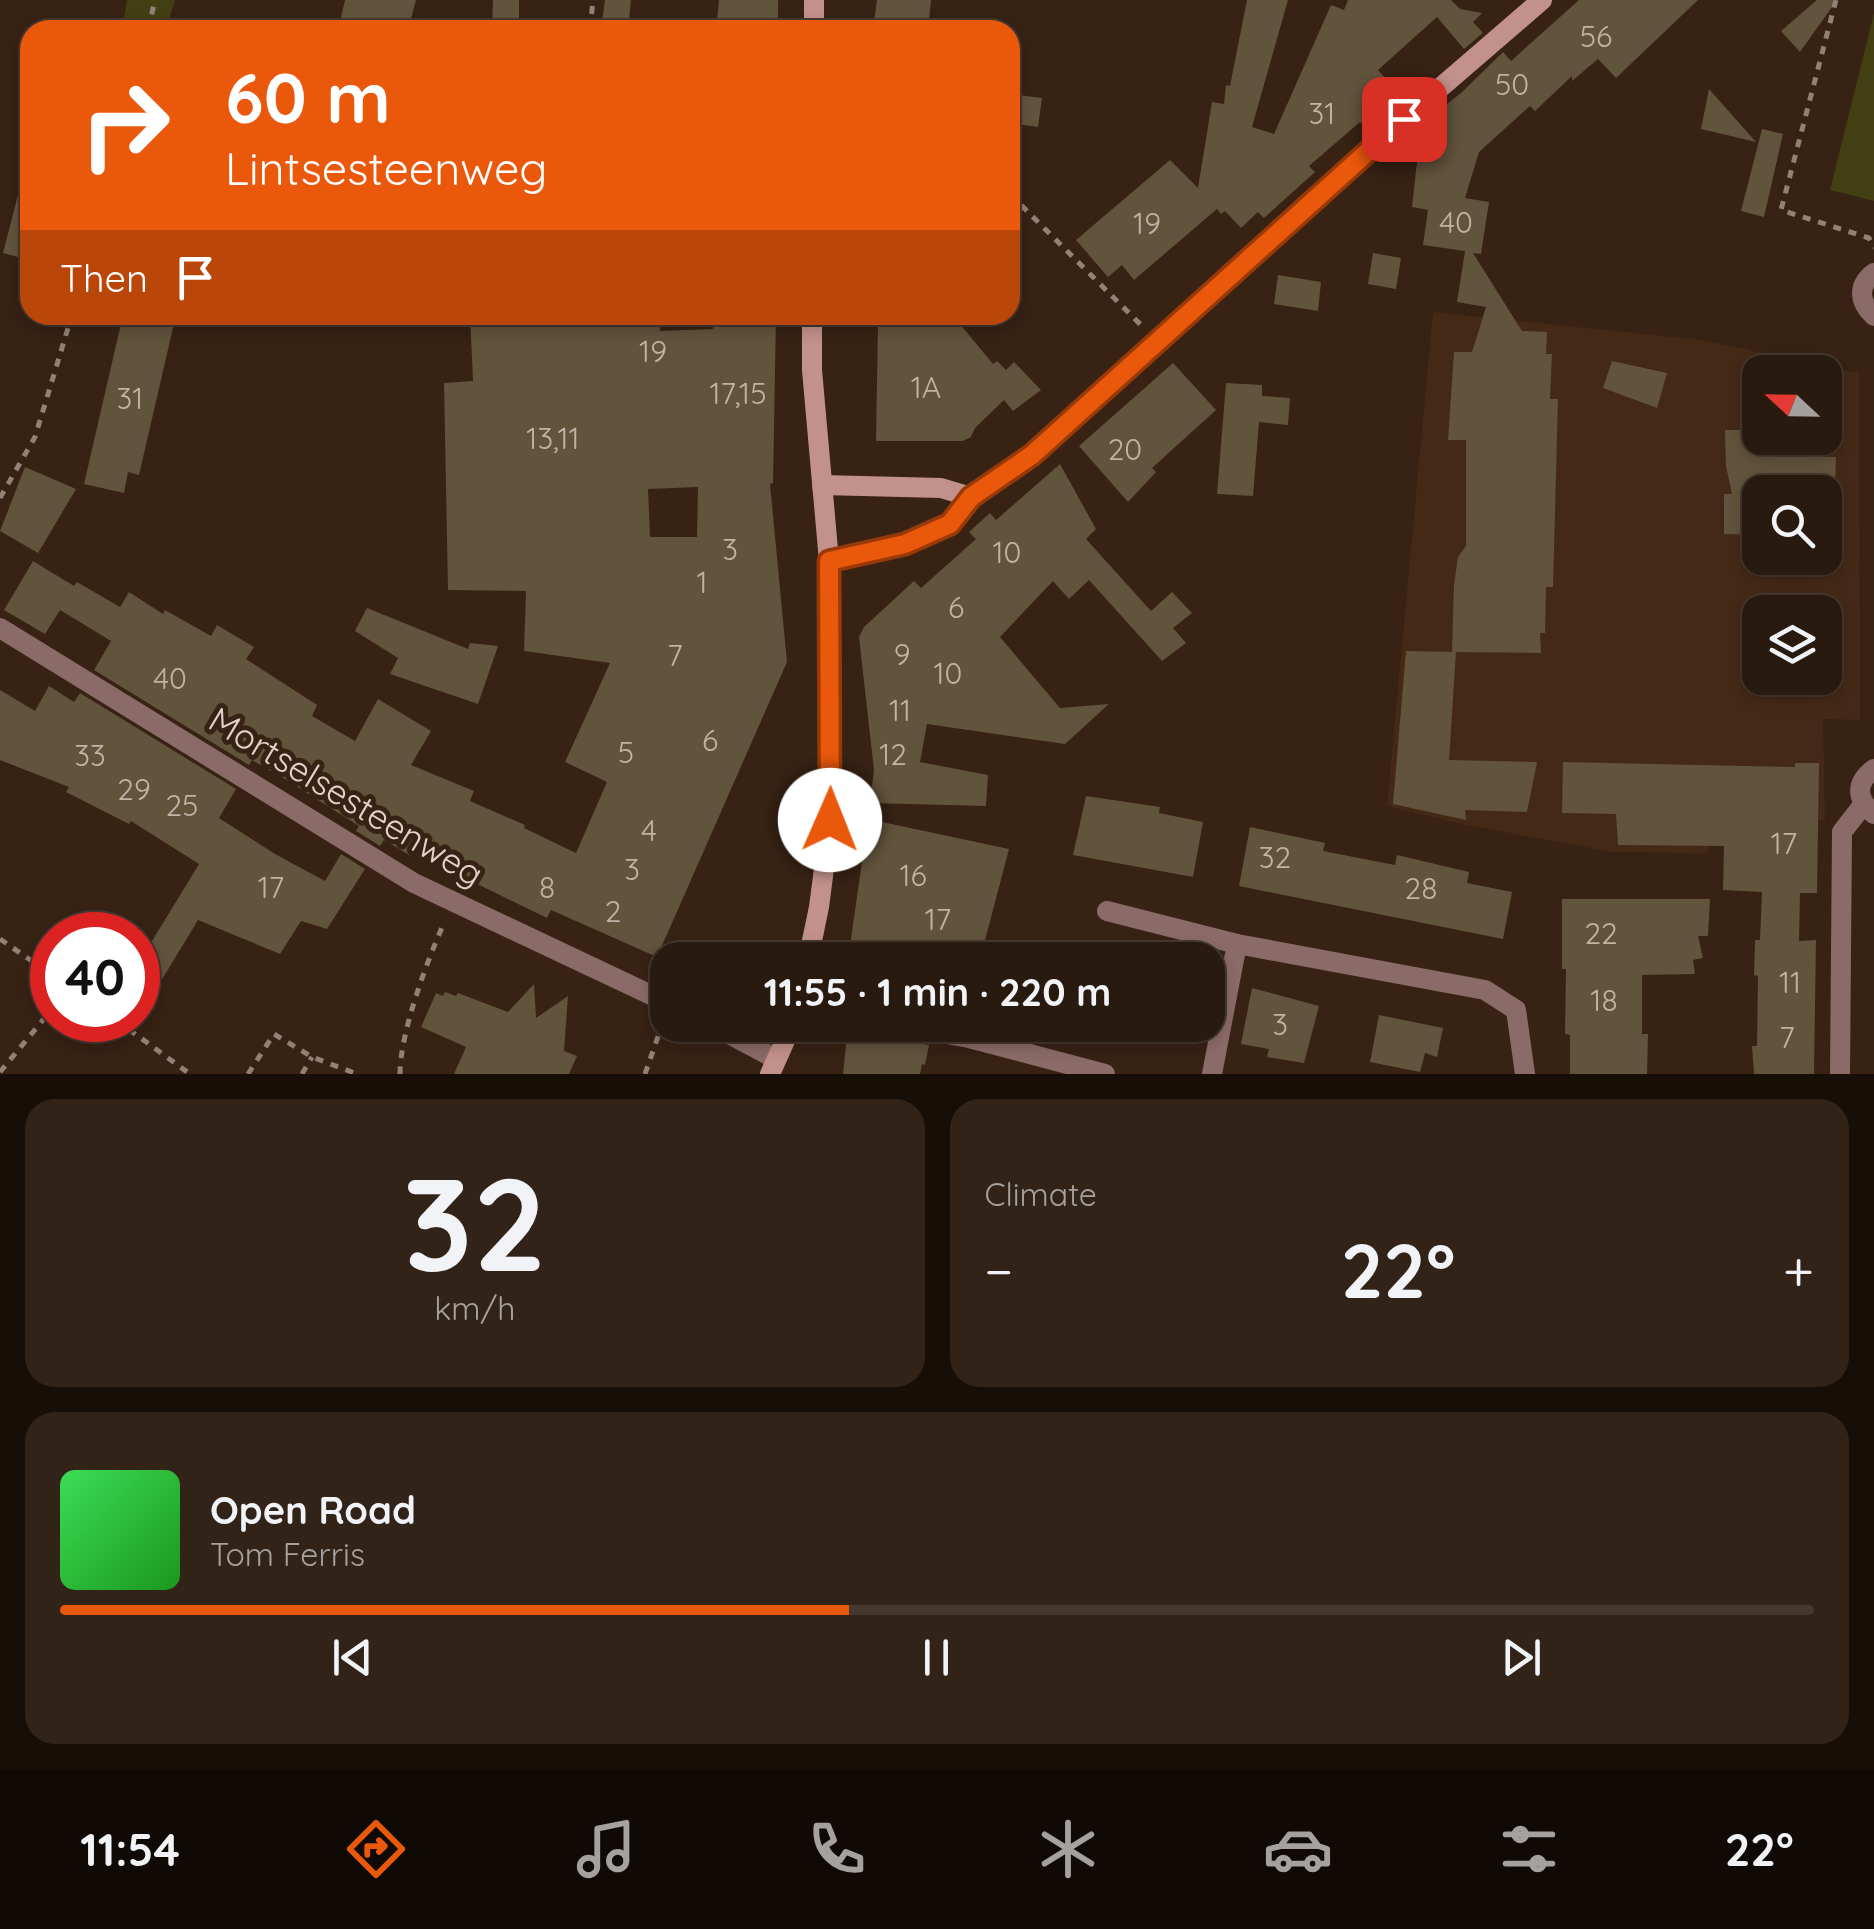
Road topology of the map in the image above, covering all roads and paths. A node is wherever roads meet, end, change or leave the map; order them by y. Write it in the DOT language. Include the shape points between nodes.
graph roads {
  1 [pos="1542,0"];
  2 [pos="1836,0"];
  3 [pos="1020,204"];
  4 [pos="1874,248"];
  5 [pos="1874,273"];
  6 [pos="1874,316"];
  7 [pos="69,325"];
  8 [pos="812,325"];
  9 [pos="1158,342"];
  10 [pos="822,485"];
  11 [pos="971,497"];
  12 [pos="0,498"];
  13 [pos="829,561"];
  14 [pos="0,628"];
  15 [pos="1874,769"];
  16 [pos="1869,810"];
  17 [pos="454,902"];
  18 [pos="1107,911"];
  19 [pos="0,939"];
  20 [pos="812,942"];
  21 [pos="1237,944"];
  22 [pos="30,960"];
  23 [pos="650,1004"];
  24 [pos="30,1036"];
  25 [pos="146,1042"];
  26 [pos="655,1042"];
  27 [pos="737,1042"];
  28 [pos="784,1042"];
  29 [pos="983,1042"];
  30 [pos="312,1057"];
  31 [pos="773,1066"];
  32 [pos="0,1072"];
  33 [pos="190,1074"];
  34 [pos="248,1074"];
  35 [pos="302,1074"];
  36 [pos="357,1074"];
  37 [pos="400,1074"];
  38 [pos="645,1074"];
  39 [pos="1104,1074"];
  40 [pos="1212,1074"];
  41 [pos="1525,1074"];
  42 [pos="1840,1074"];
  1 -- 9 [label="street"];
  2 -- 4 [label="path" via="1781,210 1869,238"];
  3 -- 9 [label="path"];
  5 -- 6 [label="street" via="1861,294"];
  7 -- 12 [label="path" via="35,437"];
  8 -- 10 [label="street"];
  9 -- 11 [label="street" via="1032,455"];
  10 -- 11 [label="street" via="941,488"];
  10 -- 13 [label="street"];
  11 -- 13 [label="street" via="950,524 905,544"];
  13 -- 20 [label="street" via="831,815"];
  14 -- 17 [label="street, Mortselsesteenweg"];
  15 -- 16 [label="street" via="1862,778 1859,792"];
  16 -- 42 [label="street" via="1842,832"];
  17 -- 23 [label="street, Mortselsesteenweg"];
  17 -- 37 [label="path" via="416,1003"];
  18 -- 21 [label="street"];
  19 -- 22 [label="path"];
  21 -- 40 [label="street"];
  21 -- 41 [label="street" via="1485,990 1516,1010"];
  24 -- 32 [label="path"];
  25 -- 33 [label="path"];
  26 -- 38 [label="path"];
  27 -- 31 [label="street"];
  28 -- 31 [label="street"];
  29 -- 39 [label="street"];
  30 -- 34 [label="path" via="274,1034"];
  30 -- 35 [label="path"];
  30 -- 36 [label="path"];
}
